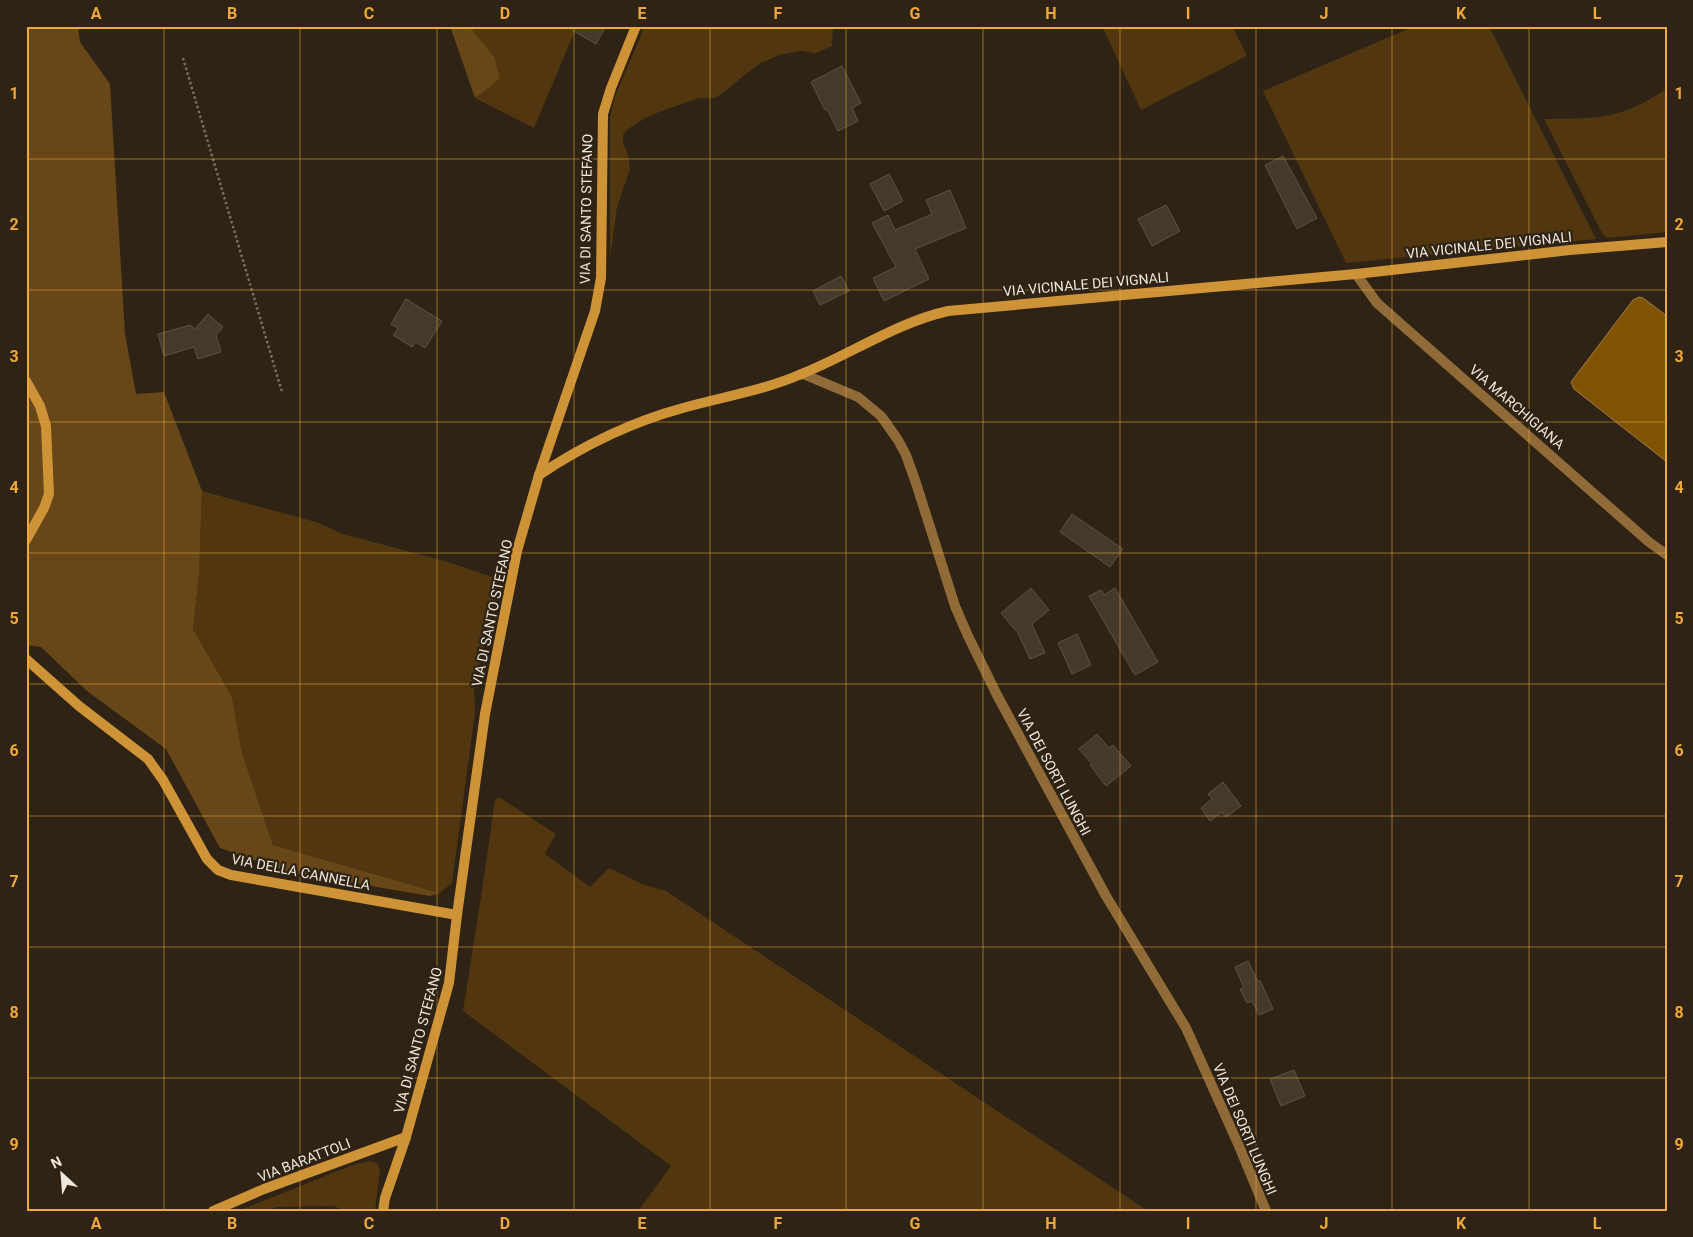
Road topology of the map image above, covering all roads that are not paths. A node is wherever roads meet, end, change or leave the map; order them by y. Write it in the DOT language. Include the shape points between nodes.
graph roads {
  1 [pos="636,26"];
  2 [pos="1667,242"];
  3 [pos="1356,274"];
  4 [pos="803,374"];
  5 [pos="26,381"];
  6 [pos="539,475"];
  7 [pos="26,540"];
  8 [pos="1667,555"];
  9 [pos="26,659"];
  10 [pos="457,915"];
  11 [pos="406,1137"];
  12 [pos="213,1211"];
  13 [pos="383,1211"];
  14 [pos="1266,1211"];
  1 -- 6 [label="street, VIA DI SANTO STEFANO" via="603,114 601,278 595,311"];
  2 -- 3 [label="street, VIA VICINALE DEI VIGNALI"];
  3 -- 4 [label="street, VIA VICINALE DEI VIGNALI" via="948,311 898,328"];
  3 -- 8 [label="street, VIA MARCHIGIANA" via="1377,303"];
  4 -- 6 [label="street, VIA VICINALE DEI VIGNALI" via="774,385 649,418 584,447"];
  4 -- 14 [label="street, VIA DEI SORTI LUNGHI" via="858,397 880,416 898,440 968,636 1106,896 1186,1028"];
  5 -- 7 [label="street" via="40,406 46,426 49,494"];
  6 -- 10 [label="street, VIA DI SANTO STEFANO" via="517,552 485,714"];
  9 -- 10 [label="street, VIA DELLA CANNELLA" via="79,706 148,759 207,859 218,870 231,875"];
  10 -- 11 [label="street, VIA DI SANTO STEFANO" via="449,984"];
  11 -- 12 [label="street, VIA BARATTOLI"];
  11 -- 13 [label="street, VIA DI SANTO STEFANO"];
}
